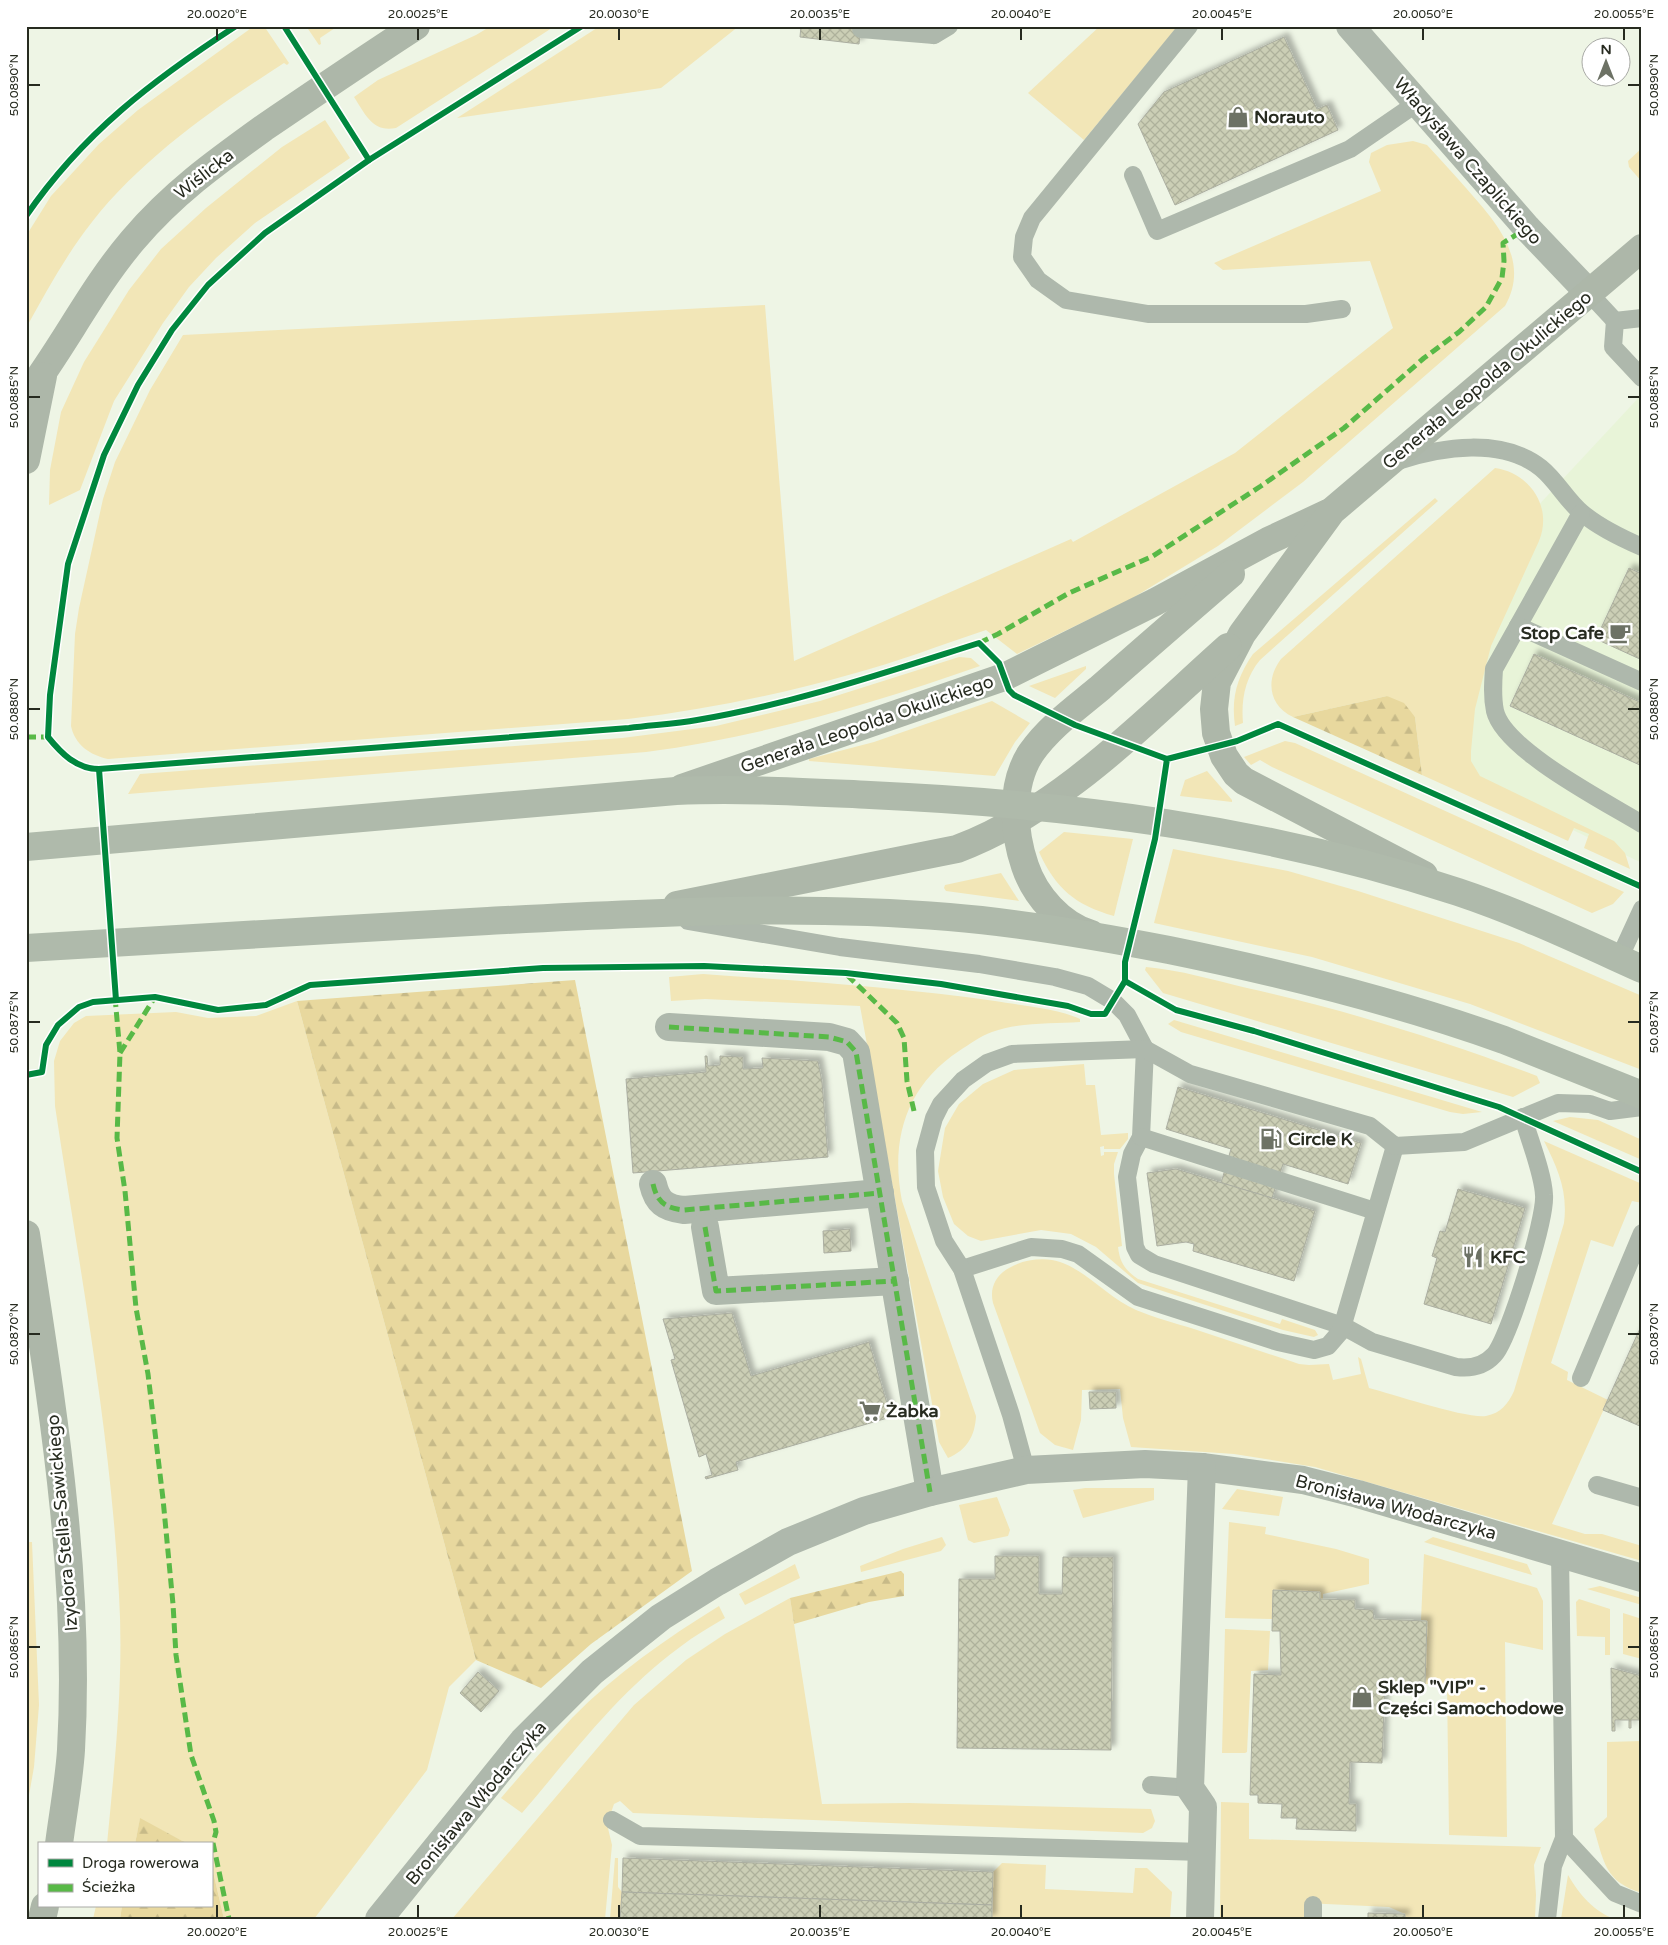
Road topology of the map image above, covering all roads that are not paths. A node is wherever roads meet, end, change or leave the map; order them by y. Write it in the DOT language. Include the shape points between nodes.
graph roads {
  1 [pos="416,26"];
  2 [pos="949,26"];
  3 [pos="1189,26"];
  4 [pos="1350,26"];
  5 [pos="861,29"];
  6 [pos="929,31"];
  7 [pos="1417,103"];
  8 [pos="1133,175"];
  9 [pos="1642,248"];
  10 [pos="1589,293"];
  11 [pos="1342,309"];
  12 [pos="1642,318"];
  13 [pos="1615,322"];
  14 [pos="43,374"];
  15 [pos="1642,378"];
  16 [pos="26,396"];
  17 [pos="26,460"];
  18 [pos="1388,464"];
  19 [pos="1332,511"];
  20 [pos="1581,513"];
  21 [pos="1268,541"];
  22 [pos="1642,547"];
  23 [pos="1518,626"];
  24 [pos="1242,634"];
  25 [pos="1642,682"];
  26 [pos="676,791"];
  27 [pos="1024,811"];
  28 [pos="1642,824"];
  29 [pos="26,847"];
  30 [pos="1459,892"];
  31 [pos="1642,909"];
  32 [pos="638,912"];
  33 [pos="1104,938"];
  34 [pos="26,948"];
  35 [pos="1631,964"];
  36 [pos="669,1028"];
  37 [pos="1145,1049"];
  38 [pos="1642,1095"];
  39 [pos="1642,1107"];
  40 [pos="1523,1118"];
  41 [pos="1141,1138"];
  42 [pos="1395,1146"];
  43 [pos="653,1184"];
  44 [pos="880,1193"];
  45 [pos="1375,1210"];
  46 [pos="705,1227"];
  47 [pos="1642,1233"];
  48 [pos="26,1234"];
  49 [pos="962,1269"];
  50 [pos="895,1280"];
  51 [pos="1343,1326"];
  52 [pos="1581,1378"];
  53 [pos="1202,1467"];
  54 [pos="1026,1470"];
  55 [pos="1597,1485"];
  56 [pos="930,1492"];
  57 [pos="1642,1498"];
  58 [pos="1560,1553"];
  59 [pos="1642,1578"];
  60 [pos="1151,1785"];
  61 [pos="1190,1788"];
  62 [pos="612,1820"];
  63 [pos="1564,1838"];
  64 [pos="59,1842"];
  65 [pos="1203,1852"];
  66 [pos="1642,1904"];
  67 [pos="380,1919"];
  68 [pos="1200,1919"];
  69 [pos="1547,1919"];
  1 -- 14 [label="main road, Wiślicka" via="322,87 186,185 132,241 97,288"];
  2 -- 6 [label="lane"];
  3 -- 11 [label="lane" via="1032,218 1024,237 1022,257 1038,280 1066,300 1148,314 1306,314"];
  4 -- 7 [label="street, Władysława Czaplickiego"];
  5 -- 6 [label="lane"];
  7 -- 8 [label="lane" via="1350,149 1157,231"];
  7 -- 10 [label="street, Władysława Czaplickiego" via="1526,228"];
  9 -- 10 [label="main road, Generała Leopolda Okulickiego"];
  10 -- 13 [label="lane"];
  10 -- 18 [label="main road, Generała Leopolda Okulickiego"];
  12 -- 13 [label="lane"];
  13 -- 15 [label="lane" via="1613,347"];
  14 -- 16 [label="main road, Wiślicka"];
  14 -- 17 [label="main road, Wiślicka"];
  18 -- 19 [label="main road, Generała Leopolda Okulickiego"];
  18 -- 20 [label="lane" via="1450,450 1480,448 1504,451 1541,468"];
  19 -- 21 [label="main road, Generała Leopolda Okulickiego"];
  19 -- 24 [label="main road, Generała Leopolda Okulickiego"];
  20 -- 22 [label="lane" via="1610,533"];
  20 -- 23 [label="lane"];
  21 -- 26 [label="main road, Generała Leopolda Okulickiego" via="1004,677"];
  21 -- 27 [label="main road, Generała Leopolda Okulickiego" via="1045,736 1030,754 1021,778"];
  23 -- 25 [label="lane"];
  23 -- 28 [label="lane" via="1494,669 1495,713 1508,736 1527,753"];
  24 -- 27 [label="main road, Generała Leopolda Okulickiego" via="1122,742"];
  24 -- 30 [label="main road, Generała Leopolda Okulickiego" via="1223,668 1214,698 1216,733 1224,756 1236,774"];
  26 -- 27 [label="main road" via="779,791 986,802"];
  26 -- 29 [label="main road"];
  27 -- 30 [label="main road" via="1159,820 1245,836 1339,858"];
  27 -- 32 [label="main road, Generała Leopolda Okulickiego" via="991,837 957,849"];
  27 -- 33 [label="main road, Generała Leopolda Okulickiego" via="1020,850 1027,873 1046,903 1074,927"];
  30 -- 35 [label="main road"];
  31 -- 35 [label="lane"];
  32 -- 33 [label="main road" via="913,914"];
  32 -- 34 [label="main road"];
  32 -- 37 [label="lane" via="840,947 979,964 1076,982 1113,1001 1127,1015"];
  33 -- 38 [label="main road" via="1234,963 1393,1005 1502,1040"];
  36 -- 44 [label="street" via="830,1038 852,1046 858,1059"];
  37 -- 41 [label="lane"];
  37 -- 42 [label="lane" via="1190,1074 1370,1126"];
  37 -- 49 [label="lane" via="1012,1054 975,1071 951,1091 941,1104 928,1134 924,1174 944,1240"];
  39 -- 40 [label="lane" via="1610,1111 1590,1104 1558,1103"];
  40 -- 42 [label="lane" via="1464,1142"];
  40 -- 51 [label="lane" via="1544,1193 1543,1217 1508,1331 1494,1356 1482,1365 1456,1367 1372,1342"];
  41 -- 45 [label="lane"];
  41 -- 51 [label="lane" via="1132,1154 1127,1177 1135,1247 1139,1255 1154,1264"];
  42 -- 45 [label="lane"];
  43 -- 44 [label="street" via="661,1204 684,1210"];
  44 -- 50 [label="street"];
  45 -- 51 [label="lane"];
  46 -- 50 [label="street" via="716,1291"];
  47 -- 52 [label="lane"];
  48 -- 64 [label="main road, Izydora Stella-Sawickiego" via="53,1414 69,1560 73,1648 71,1751"];
  49 -- 51 [label="lane" via="1031,1247 1062,1249 1078,1254 1138,1297 1278,1342 1314,1350 1334,1342"];
  49 -- 54 [label="lane"];
  50 -- 56 [label="street"];
  53 -- 54 [label="street, Bronisława Włodarczyka" via="1145,1464"];
  53 -- 58 [label="street, Bronisława Włodarczyka" via="1303,1480"];
  53 -- 61 [label="street"];
  54 -- 56 [label="street, Bronisława Włodarczyka"];
  55 -- 57 [label="lane"];
  56 -- 67 [label="street, Bronisława Włodarczyka" via="864,1511 788,1542 661,1617 592,1672 523,1741"];
  58 -- 59 [label="street, Bronisława Włodarczyka"];
  58 -- 63 [label="lane"];
  60 -- 61 [label="lane"];
  61 -- 65 [label="street" via="1202,1807"];
  62 -- 65 [label="lane" via="640,1836"];
  63 -- 66 [label="lane" via="1615,1893"];
  63 -- 69 [label="lane" via="1554,1866"];
  65 -- 68 [label="street"];
}
